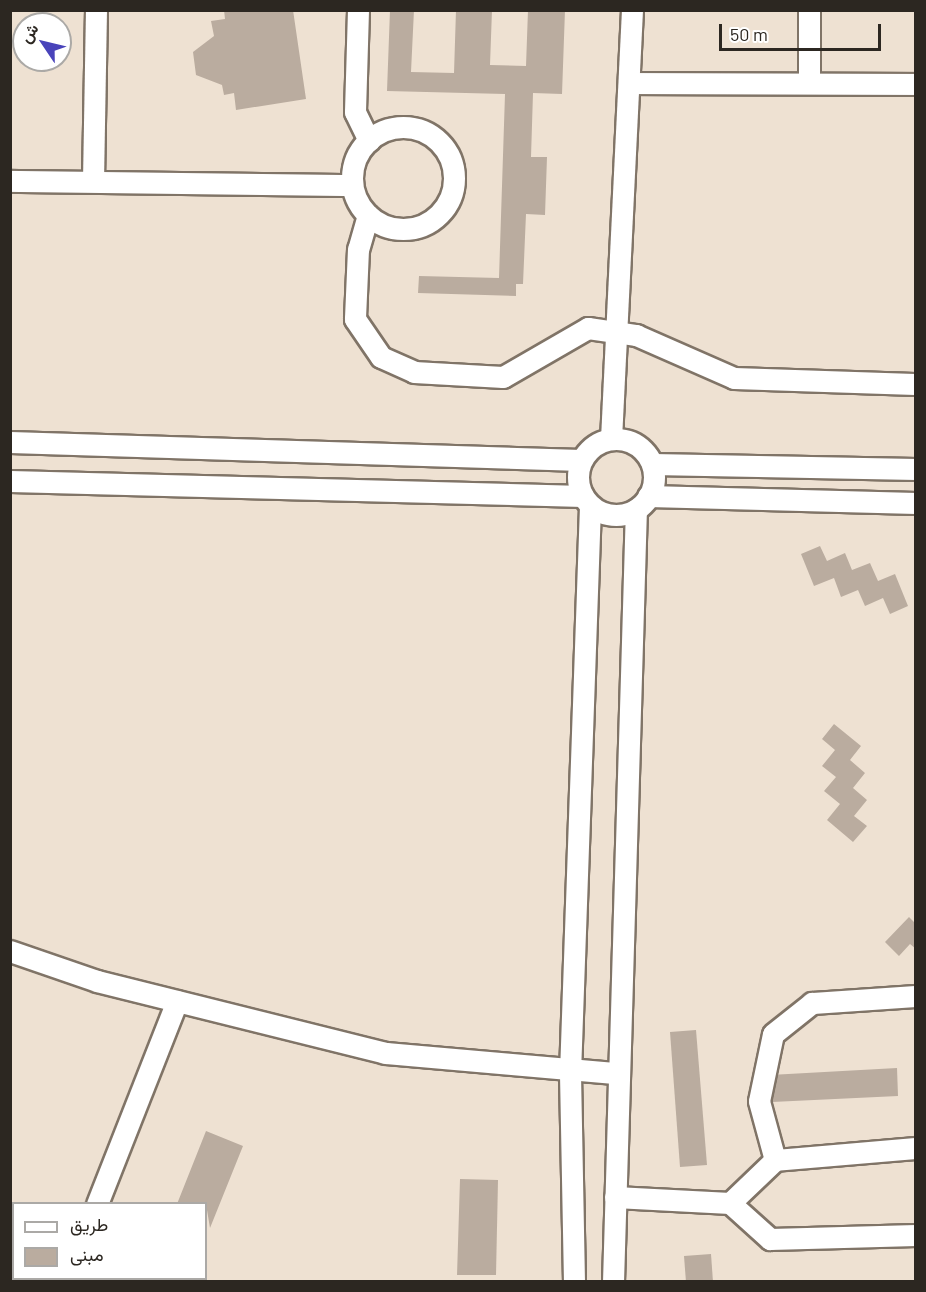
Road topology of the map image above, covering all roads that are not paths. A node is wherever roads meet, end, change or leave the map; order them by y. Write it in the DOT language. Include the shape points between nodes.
graph roads {
  1 [pos="96,10"];
  2 [pos="358,10"];
  3 [pos="632,10"];
  4 [pos="809,10"];
  5 [pos="631,83"];
  6 [pos="809,83"];
  7 [pos="915,84"];
  8 [pos="369,141"];
  9 [pos="10,181"];
  10 [pos="93,181"];
  11 [pos="352,185"];
  12 [pos="368,216"];
  13 [pos="616,336"];
  14 [pos="915,384"];
  15 [pos="611,439"];
  16 [pos="10,442"];
  17 [pos="582,460"];
  18 [pos="652,464"];
  19 [pos="915,469"];
  20 [pos="10,481"];
  21 [pos="586,501"];
  22 [pos="642,503"];
  23 [pos="915,503"];
  24 [pos="10,951"];
  25 [pos="915,996"];
  26 [pos="177,1001"];
  27 [pos="570,1073"];
  28 [pos="615,1073"];
  29 [pos="915,1148"];
  30 [pos="775,1160"];
  31 [pos="615,1197"];
  32 [pos="97,1202"];
  33 [pos="730,1203"];
  34 [pos="915,1235"];
  35 [pos="574,1281"];
  36 [pos="613,1281"];
  1 -- 10 [label="street"];
  2 -- 8 [label="street" via="355,112"];
  3 -- 5 [label="street"];
  4 -- 6 [label="street"];
  5 -- 6 [label="street"];
  5 -- 13 [label="street"];
  6 -- 7 [label="street"];
  8 -- 11 [label="street" via="353,168"];
  8 -- 12 [label="street" via="398,128 429,134 450,158 454,175 445,208 424,224 399,230"];
  9 -- 10 [label="street"];
  10 -- 11 [label="street"];
  11 -- 12 [label="street"];
  12 -- 13 [label="street" via="358,249 355,319 381,357 414,372 503,377 588,328"];
  13 -- 14 [label="street" via="636,335 734,378"];
  13 -- 15 [label="street"];
  15 -- 17 [label="street"];
  15 -- 18 [label="street" via="636,445"];
  16 -- 17 [label="street"];
  17 -- 21 [label="street"];
  18 -- 19 [label="street"];
  18 -- 22 [label="street"];
  20 -- 21 [label="street"];
  21 -- 22 [label="street" via="613,515"];
  21 -- 27 [label="street"];
  22 -- 23 [label="street"];
  22 -- 28 [label="street"];
  24 -- 26 [label="street"];
  25 -- 30 [label="street" via="812,1003 773,1034 759,1101"];
  26 -- 27 [label="street" via="385,1053"];
  26 -- 32 [label="street"];
  27 -- 28 [label="street"];
  27 -- 35 [label="street"];
  28 -- 31 [label="street"];
  29 -- 30 [label="street"];
  30 -- 33 [label="street"];
  31 -- 33 [label="street"];
  31 -- 36 [label="street"];
  33 -- 34 [label="street" via="770,1239"];
}
